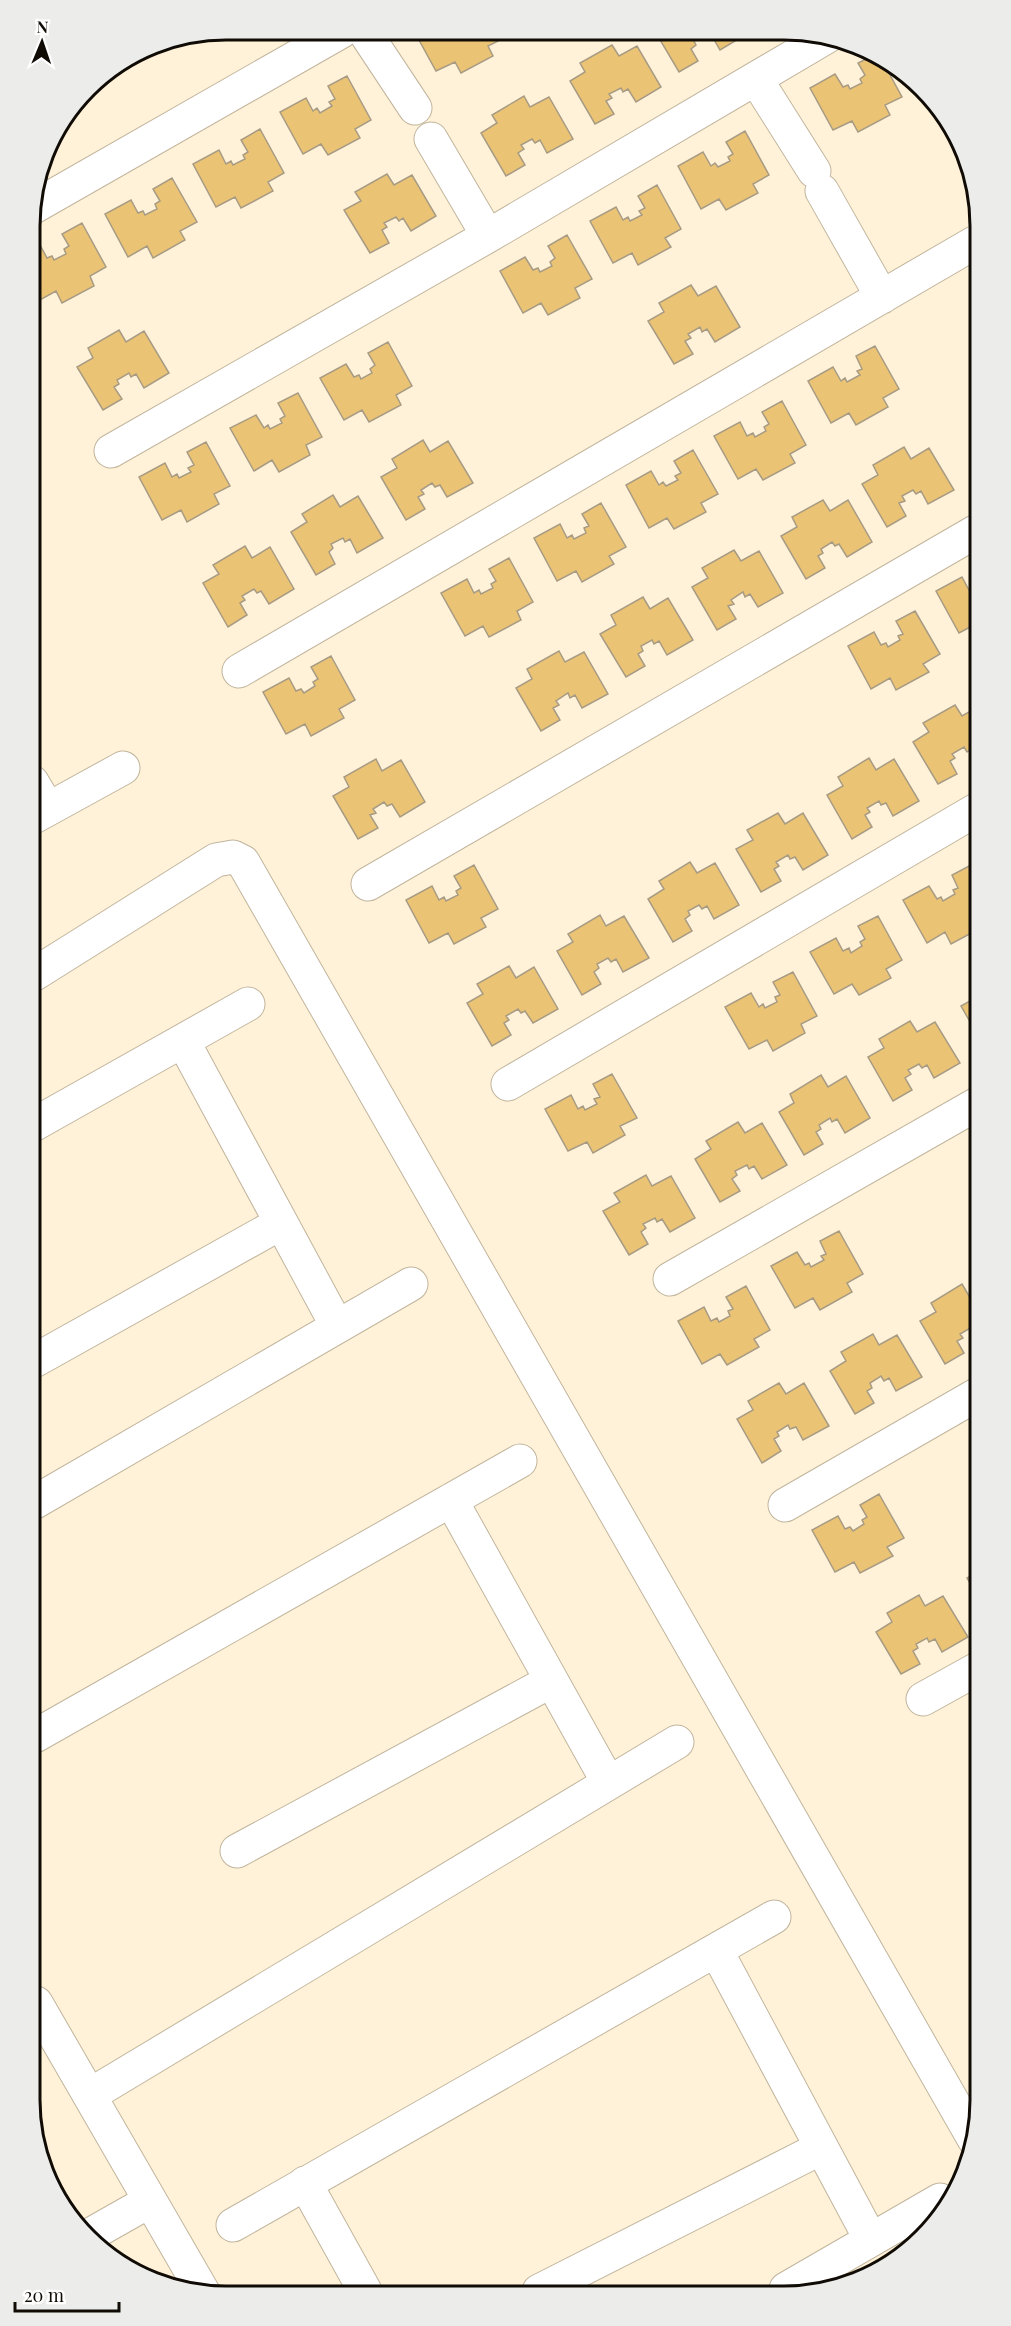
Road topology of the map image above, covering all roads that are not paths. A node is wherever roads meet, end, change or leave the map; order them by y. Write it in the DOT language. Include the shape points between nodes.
graph roads {
  1 [pos="325,41"];
  2 [pos="371,41"];
  3 [pos="815,43"];
  4 [pos="756,78"];
  5 [pos="416,108"];
  6 [pos="431,139"];
  7 [pos="42,202"];
  8 [pos="488,236"];
  9 [pos="970,245"];
  10 [pos="882,297"];
  11 [pos="111,451"];
  12 [pos="970,535"];
  13 [pos="239,671"];
  14 [pos="123,768"];
  15 [pos="41,801"];
  16 [pos="970,814"];
  17 [pos="368,884"];
  18 [pos="41,970"];
  19 [pos="248,1004"];
  20 [pos="183,1041"];
  21 [pos="508,1084"];
  22 [pos="970,1108"];
  23 [pos="41,1121"];
  24 [pos="281,1223"];
  25 [pos="670,1278"];
  26 [pos="411,1284"];
  27 [pos="337,1326"];
  28 [pos="40,1357"];
  29 [pos="970,1399"];
  30 [pos="520,1461"];
  31 [pos="40,1499"];
  32 [pos="451,1500"];
  33 [pos="785,1505"];
  34 [pos="970,1673"];
  35 [pos="551,1681"];
  36 [pos="923,1699"];
  37 [pos="40,1733"];
  38 [pos="677,1742"];
  39 [pos="608,1782"];
  40 [pos="237,1851"];
  41 [pos="774,1917"];
  42 [pos="716,1950"];
  43 [pos="40,2010"];
  44 [pos="90,2095"];
  45 [pos="968,2128"];
  46 [pos="821,2148"];
  47 [pos="305,2184"];
  48 [pos="940,2200"];
  49 [pos="148,2202"];
  50 [pos="233,2224"];
  51 [pos="95,2231"];
  52 [pos="871,2241"];
  53 [pos="197,2283"];
  54 [pos="793,2285"];
  55 [pos="362,2286"];
  56 [pos="549,2286"];
  1 -- 7 [label="street"];
  2 -- 5 [label="street"];
  3 -- 4 [label="street"];
  4 -- 8 [label="street"];
  4 -- 10 [label="street"];
  6 -- 8 [label="street"];
  8 -- 11 [label="street"];
  9 -- 10 [label="street"];
  10 -- 13 [label="street"];
  12 -- 17 [label="street"];
  14 -- 15 [label="street"];
  16 -- 21 [label="street"];
  18 -- 45 [label="street" via="208,864 233,857 243,862"];
  19 -- 20 [label="street"];
  20 -- 23 [label="street"];
  20 -- 24 [label="street"];
  22 -- 25 [label="street"];
  24 -- 27 [label="street"];
  24 -- 28 [label="street"];
  26 -- 27 [label="street"];
  27 -- 31 [label="street"];
  29 -- 33 [label="street"];
  30 -- 32 [label="street"];
  32 -- 35 [label="street"];
  32 -- 37 [label="street"];
  34 -- 36 [label="street"];
  35 -- 39 [label="street"];
  35 -- 40 [label="street"];
  38 -- 39 [label="street"];
  39 -- 44 [label="street"];
  41 -- 42 [label="street"];
  42 -- 46 [label="street"];
  42 -- 47 [label="street"];
  43 -- 44 [label="street"];
  44 -- 49 [label="street"];
  46 -- 52 [label="street"];
  46 -- 56 [label="street"];
  47 -- 50 [label="street"];
  47 -- 55 [label="street"];
  48 -- 52 [label="street"];
  49 -- 51 [label="street"];
  49 -- 53 [label="street"];
  52 -- 54 [label="street"];
}
